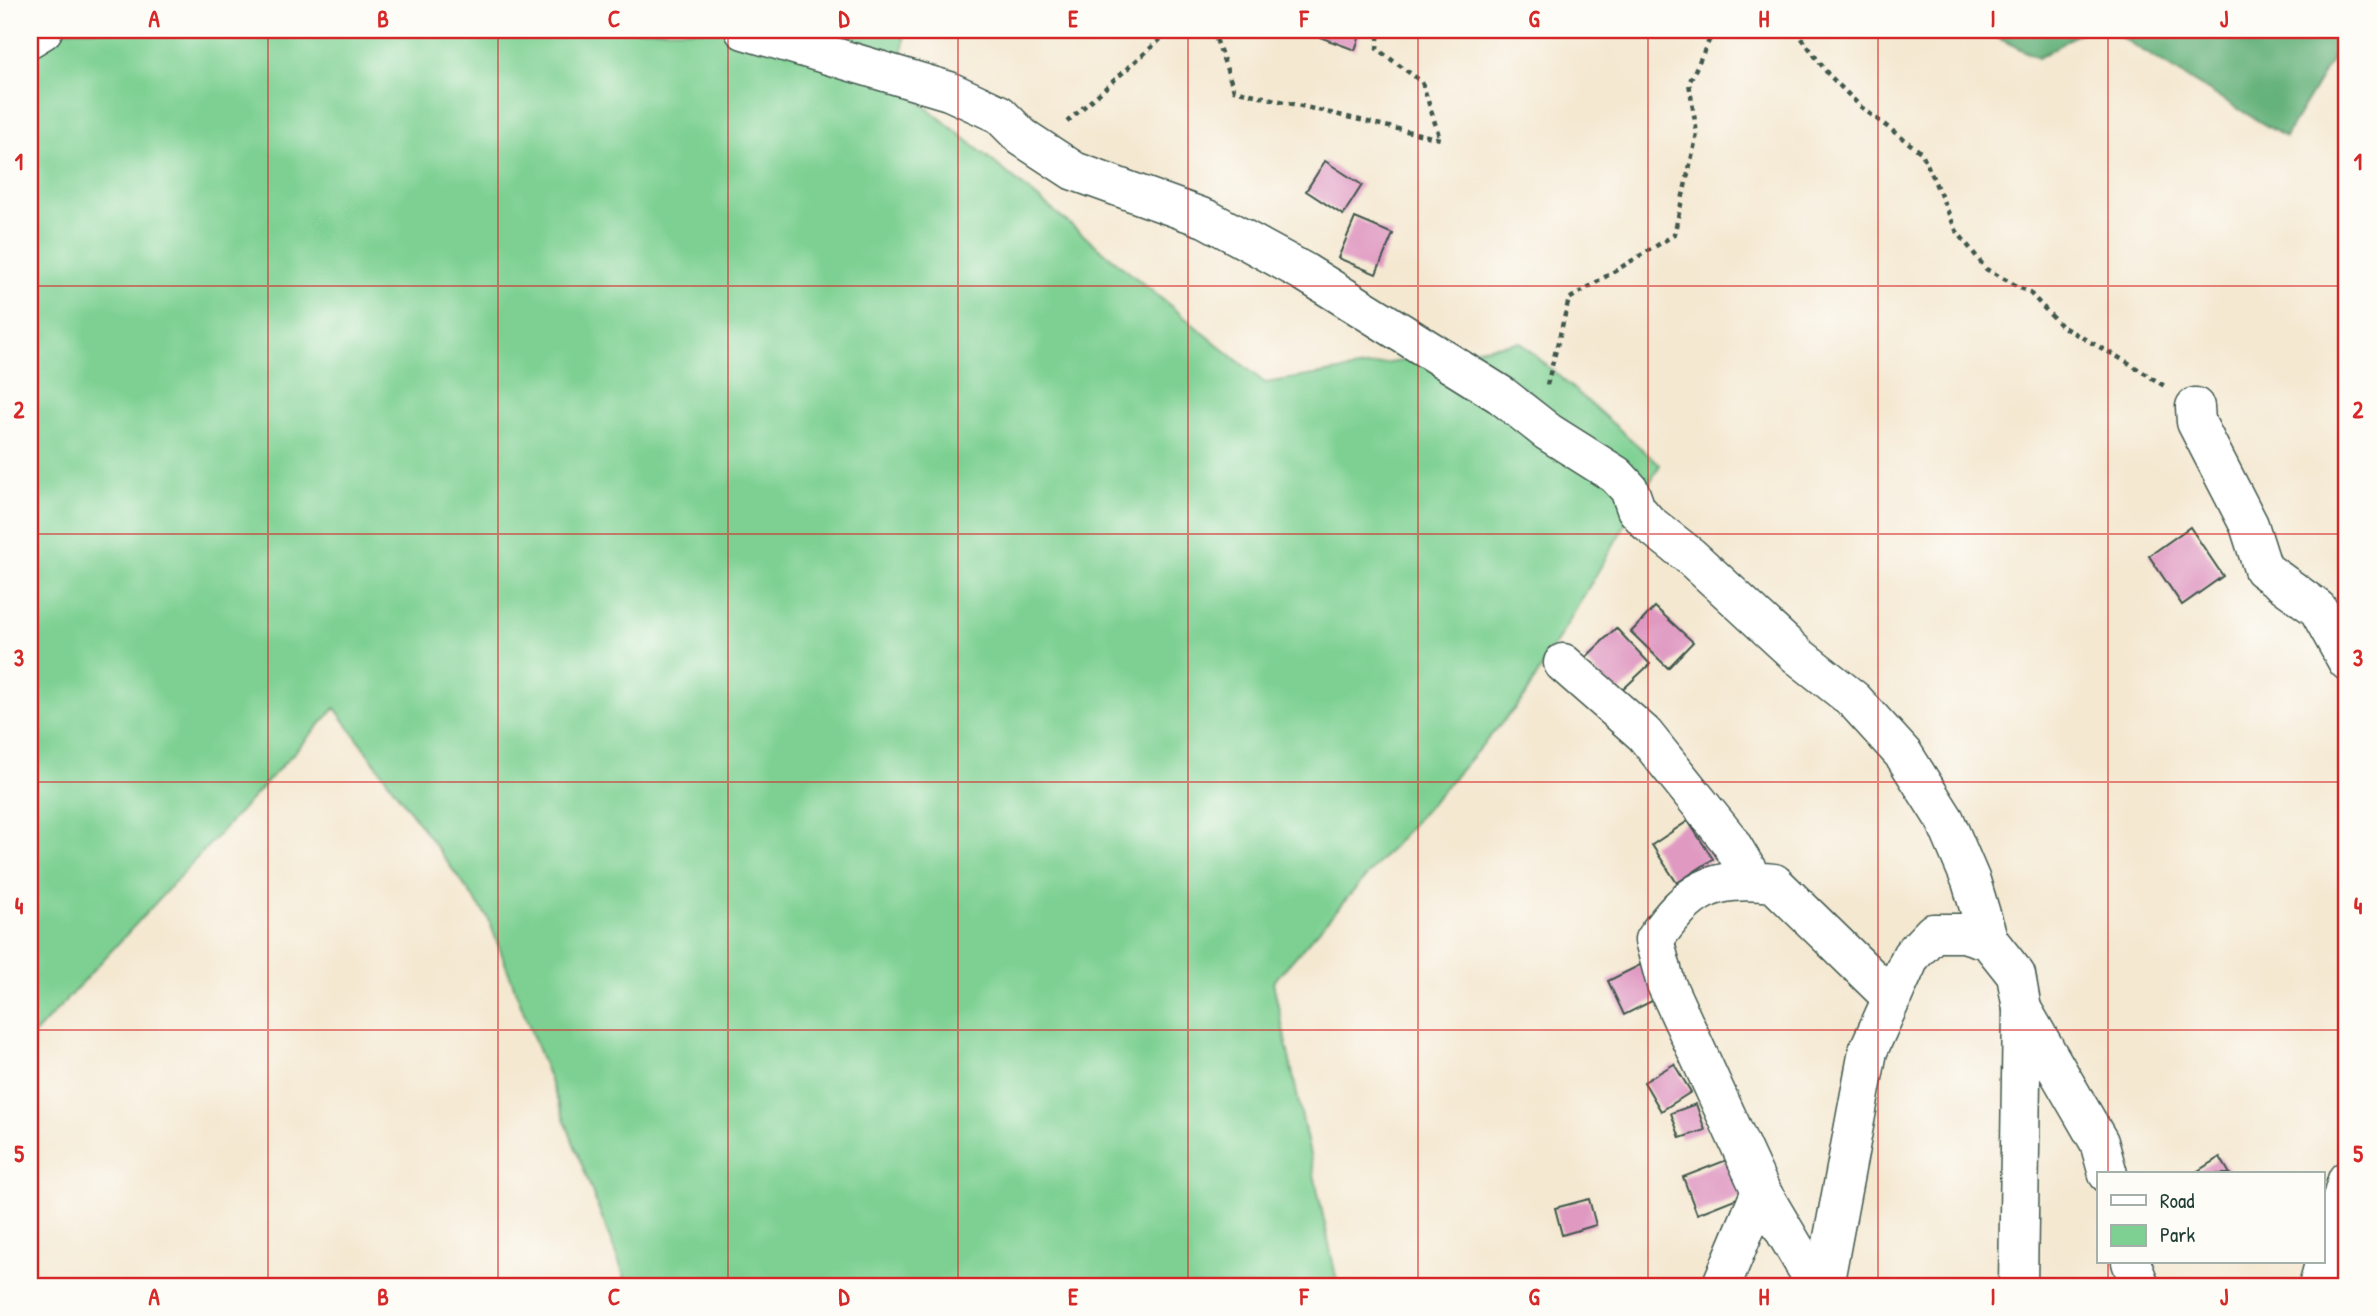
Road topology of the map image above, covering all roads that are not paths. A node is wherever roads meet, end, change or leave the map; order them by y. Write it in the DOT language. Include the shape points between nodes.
graph roads {
  1 [pos="43,30"];
  2 [pos="744,30"];
  3 [pos="30,38"];
  4 [pos="2195,407"];
  5 [pos="2347,661"];
  6 [pos="1563,663"];
  7 [pos="1753,880"];
  8 [pos="1989,941"];
  9 [pos="1892,998"];
  10 [pos="2022,1009"];
  11 [pos="2107,1172"];
  12 [pos="2347,1180"];
  13 [pos="1761,1191"];
  14 [pos="2132,1264"];
  15 [pos="1721,1286"];
  16 [pos="1817,1286"];
  17 [pos="1824,1286"];
  18 [pos="2018,1286"];
  19 [pos="2140,1286"];
  20 [pos="2318,1286"];
  1 -- 3 [label="street"];
  2 -- 8 [label="street" via="949,91 999,114 1023,137 1074,171 1207,219 1304,272 1501,395 1616,475 1648,523 1854,700 1904,755 1945,820 1971,881"];
  4 -- 5 [label="street" via="2196,422 2249,525 2263,569 2318,609"];
  6 -- 7 [label="street" via="1644,734 1729,840"];
  7 -- 9 [label="street" via="1774,883"];
  7 -- 13 [label="street" via="1722,881 1677,907 1654,940 1666,984"];
  8 -- 9 [label="street" via="1964,933 1933,933 1911,956"];
  8 -- 10 [label="street" via="2016,975"];
  9 -- 17 [label="street" via="1868,1051"];
  10 -- 11 [label="street" via="2099,1142"];
  10 -- 18 [label="street"];
  12 -- 20 [label="street"];
  13 -- 15 [label="street"];
  13 -- 16 [label="street"];
  14 -- 19 [label="street"];
}
